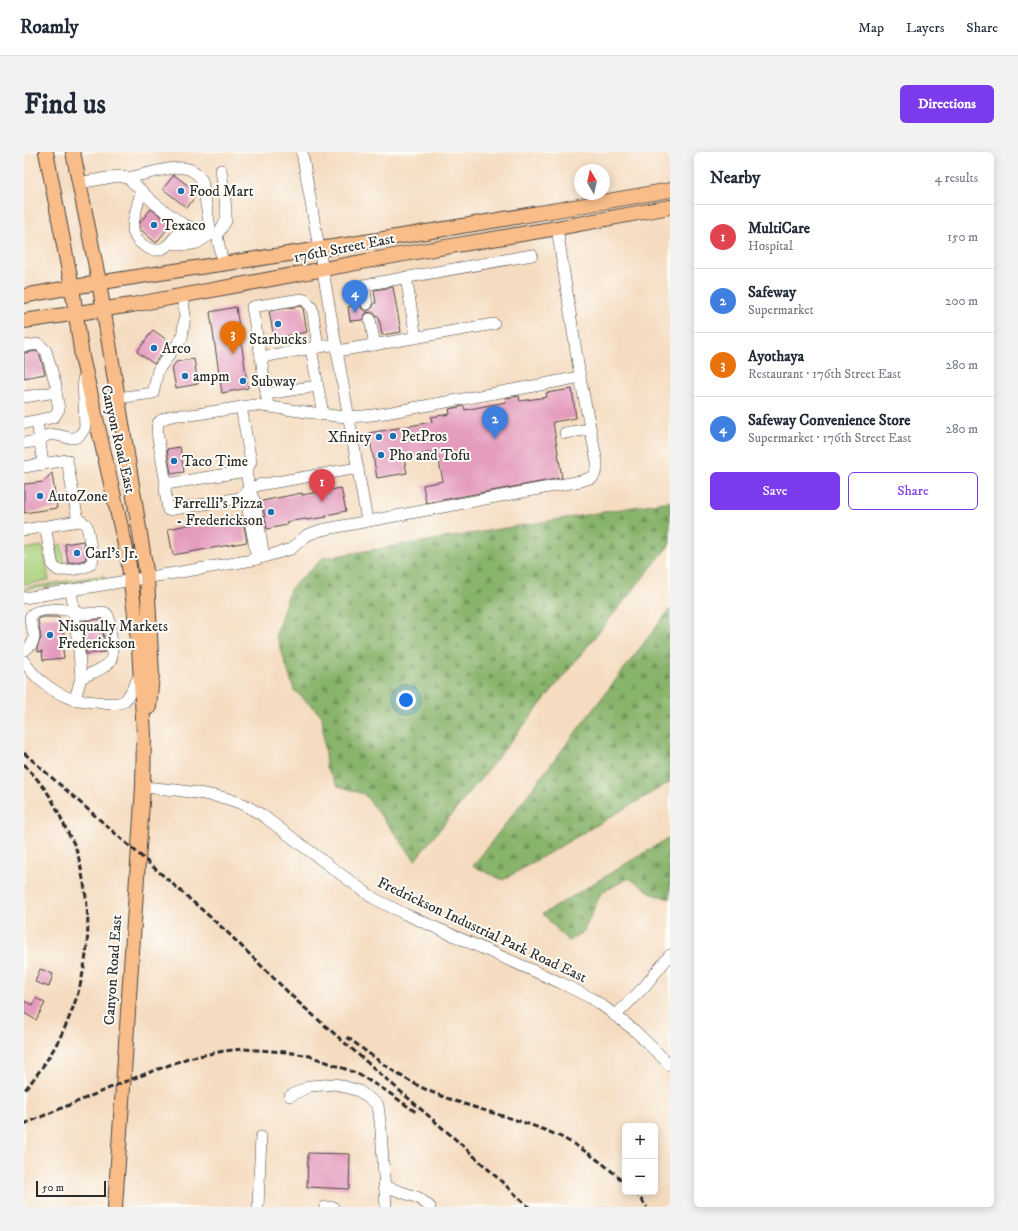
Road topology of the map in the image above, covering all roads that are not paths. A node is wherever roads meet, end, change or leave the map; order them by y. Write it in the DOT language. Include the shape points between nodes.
graph roads {
  1 [pos="46,152"];
  2 [pos="73,152"];
  3 [pos="302,152"];
  4 [pos="221,170"];
  5 [pos="128,178"];
  6 [pos="80,183"];
  7 [pos="670,190"];
  8 [pos="141,191"];
  9 [pos="670,207"];
  10 [pos="184,225"];
  11 [pos="557,228"];
  12 [pos="212,234"];
  13 [pos="172,241"];
  14 [pos="319,249"];
  15 [pos="532,255"];
  16 [pos="223,264"];
  17 [pos="322,270"];
  18 [pos="406,277"];
  19 [pos="99,282"];
  20 [pos="72,287"];
  21 [pos="24,296"];
  22 [pos="182,296"];
  23 [pos="367,304"];
  24 [pos="103,309"];
  25 [pos="76,314"];
  26 [pos="370,318"];
  27 [pos="24,321"];
  28 [pos="494,324"];
  29 [pos="416,338"];
  30 [pos="375,345"];
  31 [pos="24,346"];
  32 [pos="314,348"];
  33 [pos="337,348"];
  34 [pos="261,356"];
  35 [pos="82,357"];
  36 [pos="580,377"];
  37 [pos="318,386"];
  38 [pos="56,392"];
  39 [pos="266,394"];
  40 [pos="24,397"];
  41 [pos="118,398"];
  42 [pos="241,407"];
  43 [pos="268,407"];
  44 [pos="323,415"];
  45 [pos="349,417"];
  46 [pos="37,421"];
  47 [pos="24,423"];
  48 [pos="590,429"];
  49 [pos="565,433"];
  50 [pos="39,440"];
  51 [pos="24,443"];
  52 [pos="43,464"];
  53 [pos="24,467"];
  54 [pos="358,468"];
  55 [pos="246,471"];
  56 [pos="166,484"];
  57 [pos="249,489"];
  58 [pos="78,521"];
  59 [pos="367,521"];
  60 [pos="45,527"];
  61 [pos="24,530"];
  62 [pos="261,558"];
  63 [pos="147,577"];
  64 [pos="131,580"];
  65 [pos="71,590"];
  66 [pos="24,598"];
  67 [pos="74,611"];
  68 [pos="24,650"];
  69 [pos="24,661"];
  70 [pos="140,675"];
  71 [pos="81,678"];
  72 [pos="75,699"];
  73 [pos="144,735"];
  74 [pos="143,787"];
  75 [pos="670,955"];
  76 [pos="615,1016"];
  77 [pos="670,1065"];
  78 [pos="290,1096"];
  79 [pos="261,1136"];
  80 [pos="384,1186"];
  81 [pos="115,1207"];
  82 [pos="258,1207"];
  83 [pos="325,1207"];
  84 [pos="333,1207"];
  85 [pos="386,1207"];
  86 [pos="430,1207"];
  1 -- 20 [label="main road, Canyon Road East"];
  2 -- 6 [label="main road, Canyon Road East"];
  3 -- 14 [label="street"];
  4 -- 12 [label="street" via="226,222"];
  5 -- 6 [label="street" via="118,176"];
  5 -- 8 [label="street"];
  5 -- 12 [label="street" via="176,168 190,169 202,180"];
  6 -- 19 [label="main road, Canyon Road East"];
  7 -- 14 [label="main road, 176th Street East"];
  8 -- 10 [label="street"];
  8 -- 13 [label="street" via="133,226 137,241 150,250 157,251"];
  9 -- 11 [label="main road, 176th Street East"];
  10 -- 12 [label="street"];
  10 -- 13 [label="street"];
  11 -- 17 [label="main road, 176th Street East"];
  11 -- 36 [label="street"];
  12 -- 13 [label="street" via="197,243 186,245"];
  12 -- 16 [label="street"];
  14 -- 16 [label="main road, 176th Street East"];
  14 -- 17 [label="street"];
  15 -- 18 [label="street"];
  16 -- 19 [label="main road, 176th Street East"];
  17 -- 22 [label="main road, 176th Street East"];
  17 -- 33 [label="street"];
  18 -- 23 [label="street" via="364,285"];
  18 -- 29 [label="street"];
  19 -- 20 [label="main road, 176th Street East"];
  19 -- 24 [label="main road, Canyon Road East"];
  20 -- 21 [label="main road, 176th Street East"];
  20 -- 25 [label="main road, Canyon Road East"];
  22 -- 24 [label="main road, 176th Street East"];
  22 -- 41 [label="street" via="185,315 182,338 158,370 153,393"];
  24 -- 25 [label="main road, 176th Street East"];
  24 -- 41 [label="main road, Canyon Road East"];
  25 -- 27 [label="main road, 176th Street East"];
  25 -- 35 [label="main road, Canyon Road East"];
  26 -- 30 [label="street"];
  28 -- 29 [label="street"];
  29 -- 30 [label="street"];
  30 -- 33 [label="street"];
  31 -- 38 [label="street" via="39,344 44,349"];
  32 -- 33 [label="street"];
  32 -- 34 [label="street"];
  32 -- 34 [label="street" via="312,308 301,299 252,307"];
  32 -- 37 [label="street"];
  33 -- 45 [label="street"];
  34 -- 39 [label="street"];
  35 -- 50 [label="street" via="85,427 83,432 74,438 49,434"];
  35 -- 64 [label="main road, Canyon Road East"];
  36 -- 45 [label="street"];
  36 -- 48 [label="street"];
  37 -- 39 [label="street"];
  37 -- 44 [label="street"];
  38 -- 40 [label="street"];
  38 -- 46 [label="street" via="57,413 54,417"];
  39 -- 43 [label="street"];
  41 -- 63 [label="main road, Canyon Road East"];
  42 -- 43 [label="street"];
  42 -- 55 [label="street" via="251,462"];
  42 -- 56 [label="street" via="164,418 158,423 157,432"];
  43 -- 44 [label="street"];
  44 -- 45 [label="street"];
  45 -- 54 [label="street"];
  46 -- 47 [label="street"];
  46 -- 50 [label="street"];
  48 -- 49 [label="street"];
  48 -- 59 [label="street" via="597,462 593,477"];
  50 -- 51 [label="street"];
  50 -- 52 [label="street"];
  52 -- 53 [label="street"];
  52 -- 58 [label="street" via="67,460"];
  54 -- 57 [label="street" via="259,485"];
  54 -- 59 [label="street"];
  55 -- 56 [label="street"];
  55 -- 57 [label="street"];
  56 -- 57 [label="street" via="168,510 240,498"];
  57 -- 62 [label="street" via="255,502"];
  58 -- 60 [label="street"];
  58 -- 60 [label="street" via="85,522 87,526 93,560 85,567 58,570 53,566"];
  59 -- 62 [label="street" via="306,535 291,548"];
  60 -- 61 [label="street"];
  62 -- 63 [label="street"];
  63 -- 64 [label="street"];
  63 -- 73 [label="main road, Canyon Road East" via="152,675"];
  64 -- 65 [label="street"];
  64 -- 70 [label="main road, Canyon Road East"];
  65 -- 66 [label="street"];
  65 -- 67 [label="street"];
  67 -- 68 [label="street" via="54,609 32,613 30,618 34,640 30,647"];
  67 -- 71 [label="street"];
  67 -- 71 [label="street" via="81,614 104,612 109,618 111,660"];
  69 -- 72 [label="street" via="26,666 54,691"];
  70 -- 72 [label="street" via="125,700 118,703"];
  70 -- 73 [label="main road, Canyon Road East"];
  71 -- 72 [label="street"];
  73 -- 74 [label="main road, Canyon Road East"];
  74 -- 76 [label="street, Fredrickson Industrial Park Road East" via="204,794 243,804 262,815 375,899 561,983 591,998"];
  74 -- 81 [label="main road, Canyon Road East"];
  75 -- 76 [label="street" via="644,987"];
  76 -- 77 [label="street, Fredrickson Industrial Park Road East" via="634,1030"];
  78 -- 80 [label="street" via="310,1086 336,1084 359,1091 378,1105"];
  79 -- 82 [label="street"];
  80 -- 85 [label="street"];
  80 -- 86 [label="street" via="419,1198"];
  83 -- 84 [label="street"];
}
